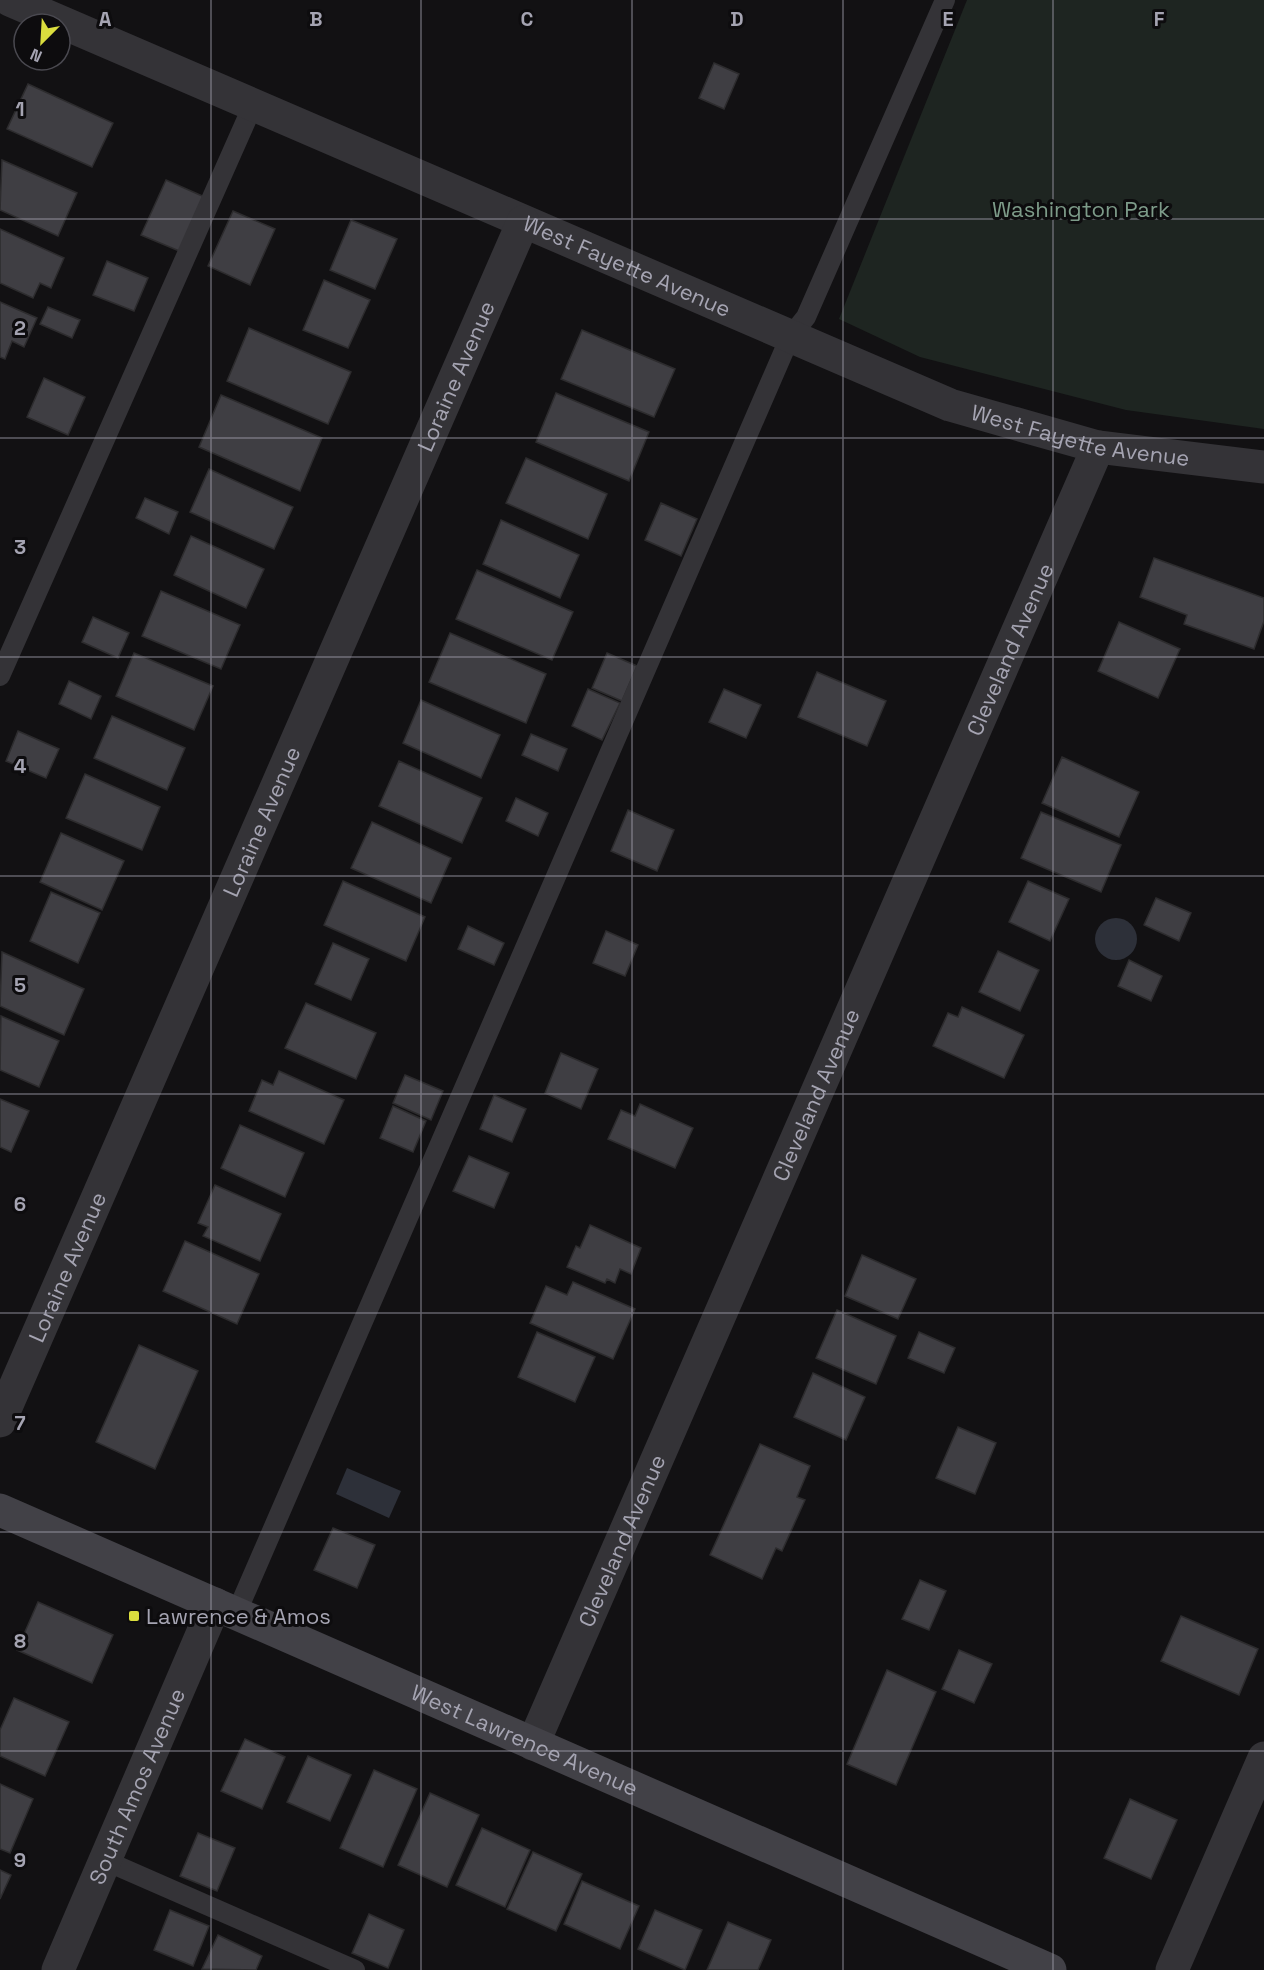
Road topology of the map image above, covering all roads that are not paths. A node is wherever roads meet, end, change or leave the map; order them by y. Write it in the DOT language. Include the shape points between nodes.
graph roads {
  1 [pos="10,0"];
  2 [pos="945,0"];
  3 [pos="253,105"];
  4 [pos="523,222"];
  5 [pos="790,338"];
  6 [pos="1098,447"];
  7 [pos="1264,467"];
  8 [pos="0,676"];
  9 [pos="0,1420"];
  10 [pos="0,1510"];
  11 [pos="226,1609"];
  12 [pos="533,1744"];
  13 [pos="1264,1758"];
  14 [pos="106,1861"];
  15 [pos="58,1970"];
  16 [pos="355,1970"];
  17 [pos="1050,1970"];
  18 [pos="1172,1970"];
  1 -- 3 [label="street, West Fayette Avenue"];
  2 -- 5 [label="lane" via="806,317"];
  3 -- 4 [label="street, West Fayette Avenue"];
  3 -- 8 [label="lane"];
  4 -- 5 [label="street, West Fayette Avenue"];
  4 -- 9 [label="street, Loraine Avenue"];
  5 -- 6 [label="street, West Fayette Avenue" via="950,405"];
  5 -- 11 [label="lane"];
  6 -- 7 [label="street, West Fayette Avenue"];
  6 -- 12 [label="street, Cleveland Avenue"];
  10 -- 11 [label="street, West Lawrence Avenue"];
  11 -- 12 [label="street, West Lawrence Avenue"];
  11 -- 14 [label="street, South Amos Avenue"];
  12 -- 17 [label="street, West Lawrence Avenue"];
  13 -- 18 [label="street"];
  14 -- 15 [label="street, South Amos Avenue"];
  14 -- 16 [label="lane"];
}
